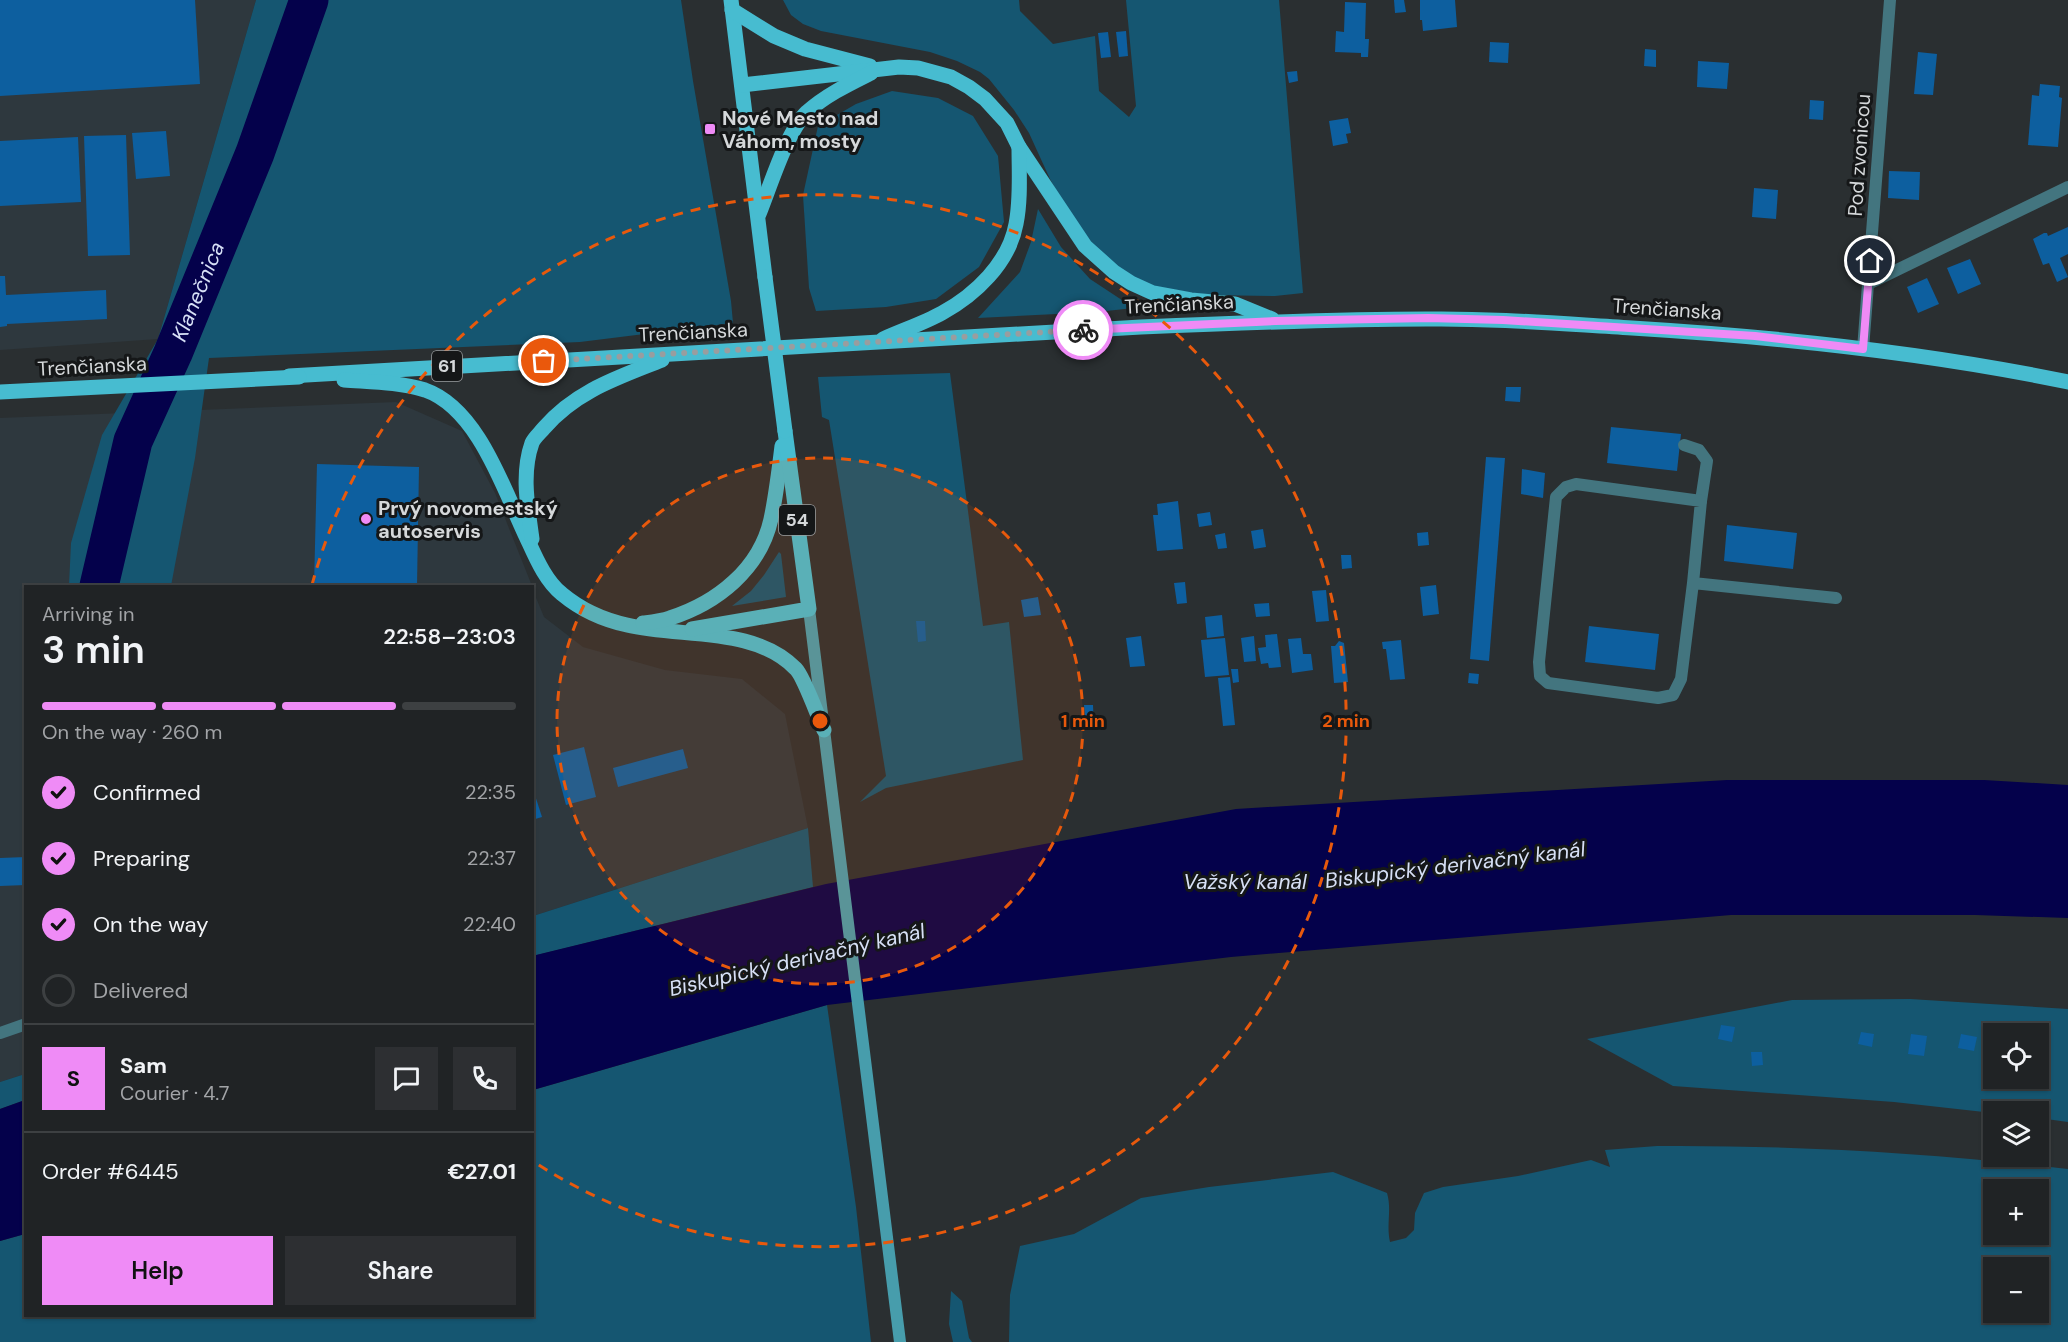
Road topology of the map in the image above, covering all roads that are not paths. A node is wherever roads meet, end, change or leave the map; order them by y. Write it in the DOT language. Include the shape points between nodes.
graph roads {
  1 [pos="1890,0"];
  2 [pos="732,5"];
  3 [pos="879,69"];
  4 [pos="742,85"];
  5 [pos="1019,147"];
  6 [pos="2068,186"];
  7 [pos="758,217"];
  8 [pos="1868,284"];
  9 [pos="1275,321"];
  10 [pos="874,343"];
  11 [pos="1863,349"];
  12 [pos="677,354"];
  13 [pos="289,376"];
  14 [pos="2068,382"];
  15 [pos="0,392"];
  16 [pos="785,431"];
  17 [pos="1684,445"];
  18 [pos="1701,501"];
  19 [pos="534,554"];
  20 [pos="1693,583"];
  21 [pos="1836,598"];
  22 [pos="809,609"];
  23 [pos="628,626"];
  24 [pos="674,632"];
  25 [pos="824,730"];
  26 [pos="24,1025"];
  27 [pos="0,1033"];
  28 [pos="900,1342"];
  1 -- 8 [label="street, Pod zvonicou"];
  2 -- 3 [label="main road" via="774,36 805,49"];
  2 -- 4 [label="main road, 54"];
  3 -- 4 [label="main road"];
  3 -- 5 [label="main road" via="926,70 969,87 1007,123"];
  3 -- 7 [label="main road" via="835,91 806,113 792,130"];
  4 -- 7 [label="main road, 54"];
  5 -- 9 [label="main road" via="1084,246 1122,277 1153,293 1235,304"];
  5 -- 10 [label="main road" via="1016,227 993,272 942,313"];
  6 -- 8 [label="street"];
  7 -- 16 [label="main road, 54, bridge"];
  8 -- 11 [label="street, Pod zvonicou"];
  9 -- 10 [label="main road, Trenčianska / 61"];
  9 -- 11 [label="main road, Trenčianska / 61" via="1503,320 1755,336"];
  10 -- 12 [label="main road, Trenčianska / 61"];
  11 -- 14 [label="main road, Trenčianska / 61" via="2014,370"];
  12 -- 13 [label="main road, Trenčianska / 61"];
  12 -- 19 [label="main road" via="576,398 533,441 526,493"];
  13 -- 15 [label="main road, Trenčianska / 61"];
  13 -- 19 [label="main road" via="405,385 442,399 475,432"];
  16 -- 22 [label="main road, 54"];
  16 -- 23 [label="main road" via="771,520 745,572 696,607 670,618"];
  17 -- 18 [label="street" via="1700,450 1707,461"];
  18 -- 20 [label="street"];
  18 -- 20 [label="street" via="1576,484 1556,497 1540,676 1548,683 1658,698 1673,695 1682,679"];
  19 -- 23 [label="main road" via="560,593 597,615"];
  20 -- 21 [label="street"];
  22 -- 24 [label="main road"];
  22 -- 25 [label="main road"];
  23 -- 24 [label="main road"];
  24 -- 25 [label="main road" via="754,643 775,652 797,670"];
  25 -- 28 [label="main road"];
  26 -- 27 [label="street"];
}
